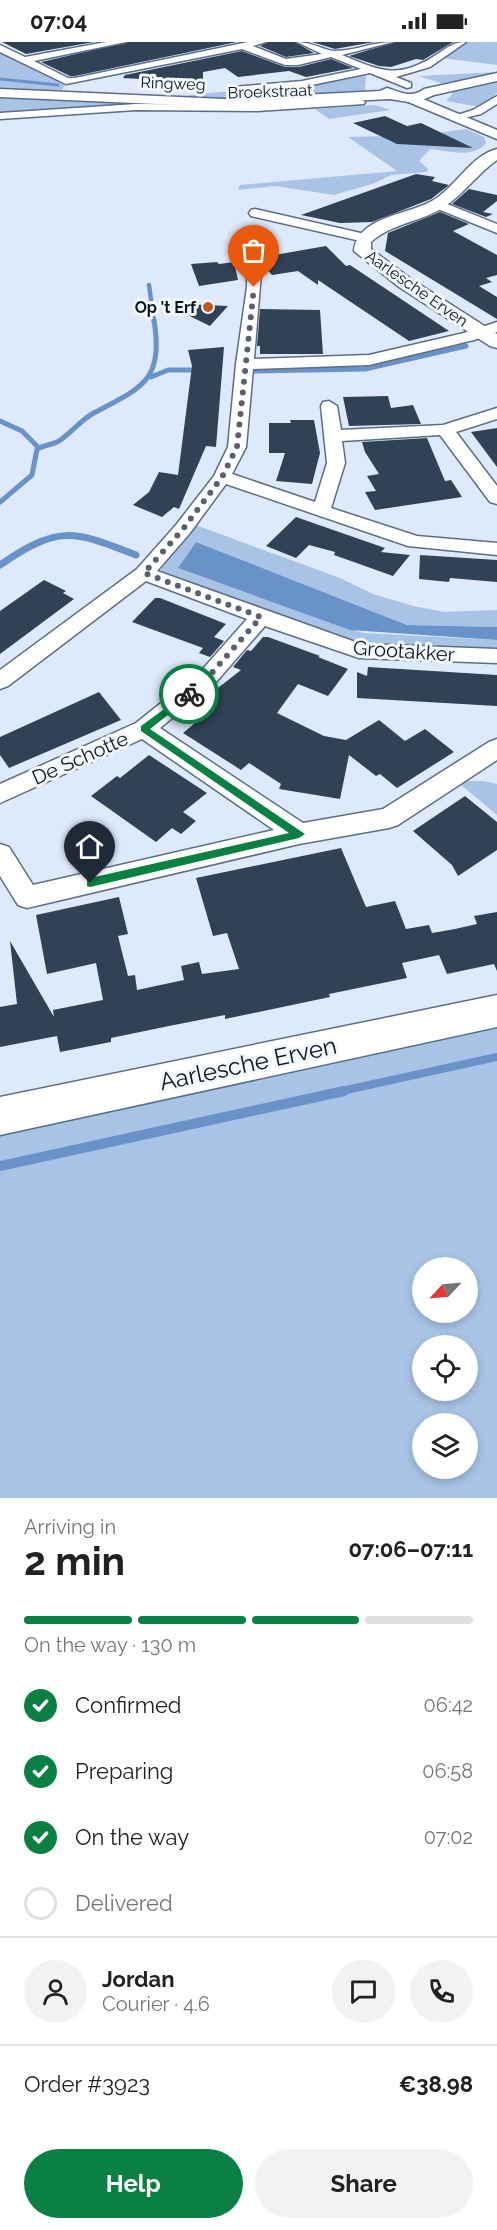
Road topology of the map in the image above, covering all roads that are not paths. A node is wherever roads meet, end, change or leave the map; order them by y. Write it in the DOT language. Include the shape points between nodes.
graph roads {
  1 [pos="120,42"];
  2 [pos="261,42"];
  3 [pos="302,42"];
  4 [pos="388,42"];
  5 [pos="461,42"];
  6 [pos="243,46"];
  7 [pos="0,48"];
  8 [pos="334,54"];
  9 [pos="24,60"];
  10 [pos="377,73"];
  11 [pos="497,77"];
  12 [pos="238,89"];
  13 [pos="408,92"];
  14 [pos="0,93"];
  15 [pos="497,99"];
  16 [pos="360,102"];
  17 [pos="477,112"];
  18 [pos="0,116"];
  19 [pos="497,116"];
  20 [pos="456,117"];
  21 [pos="497,135"];
  22 [pos="497,153"];
  23 [pos="437,204"];
  24 [pos="255,213"];
  25 [pos="497,229"];
  26 [pos="365,238"];
  27 [pos="243,255"];
  28 [pos="489,330"];
  29 [pos="497,342"];
  30 [pos="244,364"];
  31 [pos="329,406"];
  32 [pos="497,413"];
  33 [pos="445,430"];
  34 [pos="333,436"];
  35 [pos="222,477"];
  36 [pos="497,498"];
  37 [pos="321,511"];
  38 [pos="497,549"];
  39 [pos="144,573"];
  40 [pos="261,617"];
  41 [pos="497,656"];
  42 [pos="0,681"];
  43 [pos="144,729"];
  44 [pos="492,758"];
  45 [pos="0,794"];
  46 [pos="299,834"];
  47 [pos="0,854"];
  48 [pos="497,1011"];
  49 [pos="0,1116"];
  1 -- 9 [label="street"];
  2 -- 6 [label="street"];
  3 -- 8 [label="street"];
  4 -- 8 [label="street"];
  5 -- 10 [label="street" via="408,74"];
  6 -- 8 [label="street" via="285,62"];
  6 -- 9 [label="street" via="75,81 66,81"];
  7 -- 9 [label="street"];
  8 -- 10 [label="street"];
  10 -- 12 [label="street"];
  10 -- 13 [label="street"];
  11 -- 13 [label="main road, Ringweg"];
  13 -- 14 [label="main road, Ringweg" via="224,103"];
  13 -- 20 [label="street"];
  15 -- 17 [label="street"];
  16 -- 18 [label="street, Broekstraat" via="257,108 136,107"];
  17 -- 19 [label="street"];
  17 -- 20 [label="street"];
  20 -- 21 [label="street"];
  22 -- 23 [label="street, Aarlesche Erven" via="474,168 462,185"];
  23 -- 25 [label="street"];
  23 -- 26 [label="street, Aarlesche Erven"];
  24 -- 26 [label="street"];
  26 -- 28 [label="street, Aarlesche Erven" via="362,251 366,256"];
  27 -- 30 [label="street" via="254,273"];
  28 -- 29 [label="street, Aarlesche Erven"];
  28 -- 30 [label="street" via="359,362"];
  30 -- 35 [label="street" via="237,447"];
  31 -- 34 [label="street"];
  32 -- 33 [label="street"];
  33 -- 34 [label="street"];
  33 -- 36 [label="street"];
  34 -- 37 [label="street" via="336,462"];
  35 -- 37 [label="street"];
  35 -- 39 [label="street"];
  37 -- 38 [label="street" via="415,543"];
  39 -- 40 [label="street, Grootakker"];
  39 -- 42 [label="street"];
  40 -- 41 [label="street, Grootakker" via="359,651"];
  40 -- 43 [label="street, De Schotte" via="209,676"];
  43 -- 45 [label="street, De Schotte"];
  43 -- 46 [label="street"];
  44 -- 46 [label="street" via="389,818"];
  46 -- 47 [label="street" via="27,897"];
  48 -- 49 [label="street, Aarlesche Erven"];
}
